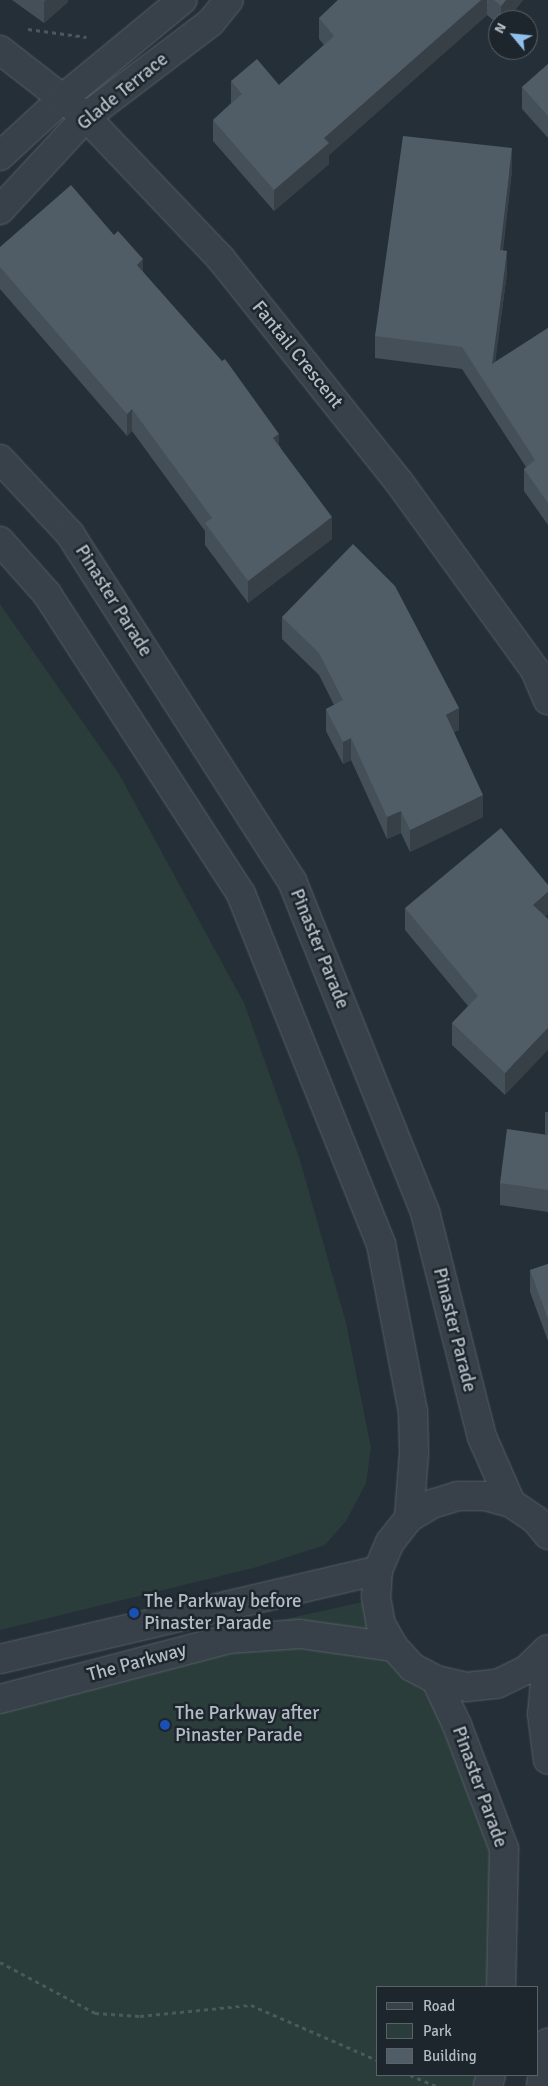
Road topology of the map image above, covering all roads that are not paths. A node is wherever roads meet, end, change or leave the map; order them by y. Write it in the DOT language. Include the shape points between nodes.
graph roads {
  1 [pos="182,0"];
  2 [pos="229,0"];
  3 [pos="0,50"];
  4 [pos="62,99"];
  5 [pos="86,118"];
  6 [pos="0,156"];
  7 [pos="0,210"];
  8 [pos="0,459"];
  9 [pos="0,541"];
  10 [pos="548,700"];
  11 [pos="510,1503"];
  12 [pos="409,1518"];
  13 [pos="544,1525"];
  14 [pos="378,1570"];
  15 [pos="394,1647"];
  16 [pos="548,1649"];
  17 [pos="548,1653"];
  18 [pos="0,1659"];
  19 [pos="436,1680"];
  20 [pos="0,1699"];
  21 [pos="548,1760"];
  22 [pos="501,1986"];
  23 [pos="548,2042"];
  24 [pos="541,2086"];
  1 -- 4 [label="street, Glade Terrace"];
  2 -- 5 [label="street, Glade Terrace" via="210,22"];
  3 -- 4 [label="street, Fantail Crescent"];
  4 -- 5 [label="street, Fantail Crescent"];
  4 -- 6 [label="street, Glade Terrace"];
  5 -- 7 [label="street, Glade Terrace"];
  5 -- 10 [label="street, Fantail Crescent" via="221,259 399,482 536,670"];
  8 -- 11 [label="street, Pinaster Parade" via="70,534 292,881 425,1212 482,1437"];
  9 -- 12 [label="street" via="46,594 241,894 381,1244 413,1411 414,1453"];
  11 -- 12 [label="street" via="484,1496 458,1496 432,1504"];
  11 -- 13 [label="street"];
  12 -- 14 [label="street" via="390,1542"];
  14 -- 15 [label="street" via="376,1597 381,1624"];
  14 -- 18 [label="street, The Parkway"];
  15 -- 19 [label="street" via="412,1667"];
  15 -- 20 [label="street, The Parkway" via="300,1634 228,1639"];
  16 -- 19 [label="street" via="526,1670 497,1684 466,1687"];
  17 -- 21 [label="street" via="542,1714"];
  19 -- 22 [label="street, Pinaster Parade" via="457,1725 504,1849"];
  23 -- 24 [label="street"];
}
